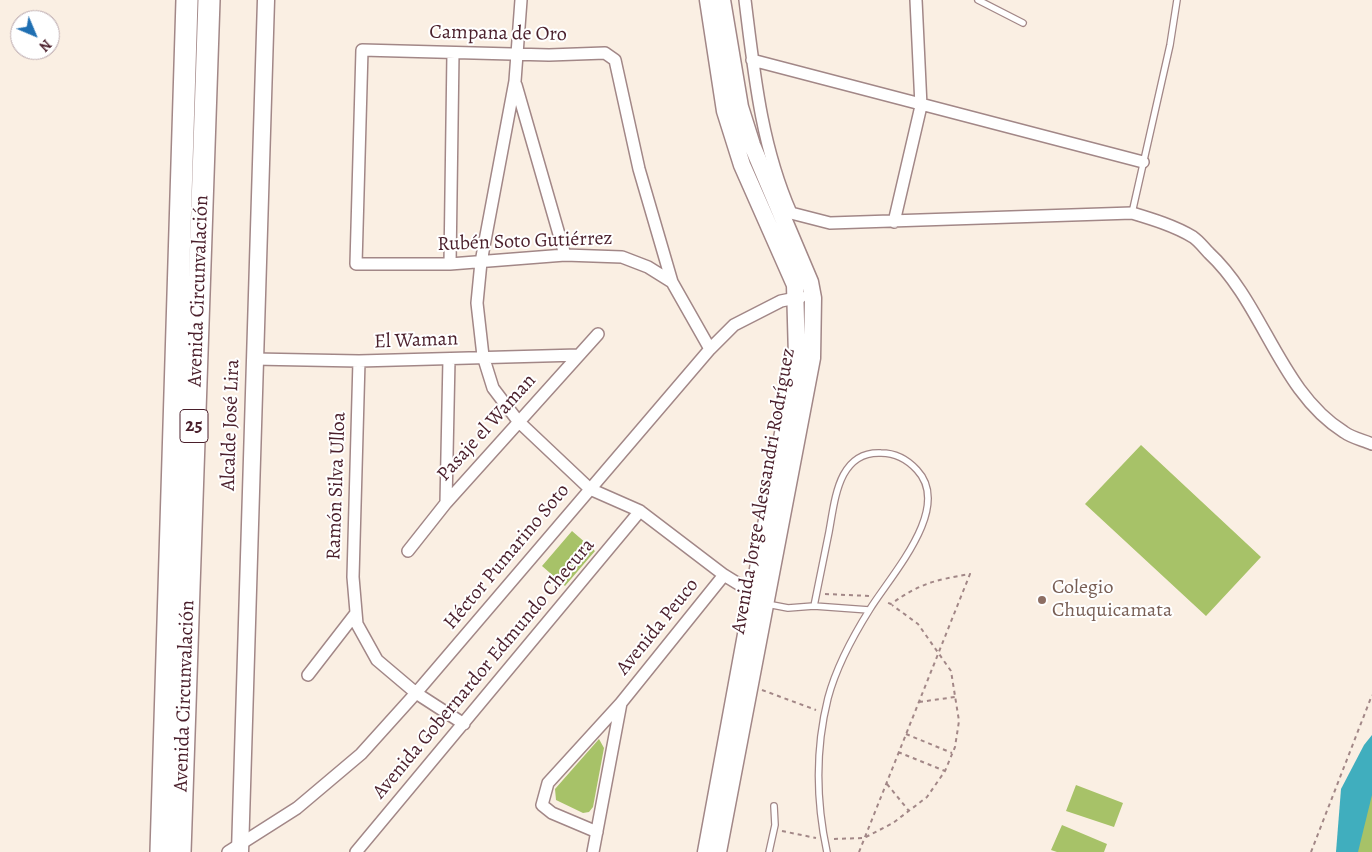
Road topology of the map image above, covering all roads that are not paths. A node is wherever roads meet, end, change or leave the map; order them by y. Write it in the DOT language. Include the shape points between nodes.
graph roads {
  1 [pos="187,0"];
  2 [pos="208,0"];
  3 [pos="266,0"];
  4 [pos="521,0"];
  5 [pos="708,0"];
  6 [pos="722,0"];
  7 [pos="745,0"];
  8 [pos="916,0"];
  9 [pos="978,0"];
  10 [pos="1177,0"];
  11 [pos="1023,23"];
  12 [pos="454,53"];
  13 [pos="518,53"];
  14 [pos="752,60"];
  15 [pos="515,81"];
  16 [pos="921,105"];
  17 [pos="1143,162"];
  18 [pos="786,209"];
  19 [pos="1132,213"];
  20 [pos="894,222"];
  21 [pos="565,255"];
  22 [pos="481,262"];
  23 [pos="356,264"];
  24 [pos="450,264"];
  25 [pos="672,282"];
  26 [pos="796,297"];
  27 [pos="813,298"];
  28 [pos="598,334"];
  29 [pos="710,349"];
  30 [pos="579,355"];
  31 [pos="483,356"];
  32 [pos="254,359"];
  33 [pos="449,360"];
  34 [pos="359,361"];
  35 [pos="518,421"];
  36 [pos="1372,444"];
  37 [pos="590,489"];
  38 [pos="446,503"];
  39 [pos="640,510"];
  40 [pos="408,551"];
  41 [pos="724,575"];
  42 [pos="753,591"];
  43 [pos="766,604"];
  44 [pos="814,606"];
  45 [pos="869,610"];
  46 [pos="356,613"];
  47 [pos="308,675"];
  48 [pos="416,693"];
  49 [pos="621,703"];
  50 [pos="464,724"];
  51 [pos="722,799"];
  52 [pos="774,806"];
  53 [pos="597,832"];
  54 [pos="236,849"];
  55 [pos="161,852"];
  56 [pos="180,852"];
  57 [pos="356,852"];
  58 [pos="593,852"];
  59 [pos="706,852"];
  60 [pos="718,852"];
  61 [pos="769,852"];
  62 [pos="828,852"];
  1 -- 55 [label="highway, Avenida Circunvalación / 25"];
  2 -- 56 [label="highway, Avenida Circunvalación / 25"];
  3 -- 32 [label="street, Alcalde José Lira"];
  4 -- 13 [label="street"];
  5 -- 26 [label="street, Avenida Jorge Alessandri Rodríguez" via="725,111 742,165 795,285"];
  6 -- 18 [label="street, Avenida Jorge Alessandri Rodríguez" via="740,107 752,145"];
  7 -- 14 [label="street"];
  8 -- 16 [label="street"];
  9 -- 11 [label="lane"];
  10 -- 17 [label="lane"];
  12 -- 13 [label="street, Campana de Oro"];
  12 -- 23 [label="street, Campana de Oro" via="362,50"];
  12 -- 24 [label="street"];
  13 -- 15 [label="street"];
  13 -- 25 [label="street, Campana de Oro" via="604,52 614,60 638,169"];
  14 -- 16 [label="street"];
  14 -- 18 [label="street" via="763,125"];
  15 -- 21 [label="street"];
  15 -- 22 [label="street"];
  16 -- 17 [label="street"];
  16 -- 20 [label="street"];
  17 -- 19 [label="lane"];
  18 -- 20 [label="street" via="830,223"];
  18 -- 27 [label="street, Avenida Jorge Alessandri Rodríguez"];
  19 -- 20 [label="street"];
  19 -- 36 [label="street" via="1193,238 1227,270 1251,305 1295,383 1320,414 1345,433"];
  21 -- 22 [label="street, Rubén Soto Gutiérrez"];
  21 -- 25 [label="street, Rubén Soto Gutiérrez" via="622,257 648,267"];
  22 -- 24 [label="street, Rubén Soto Gutiérrez"];
  22 -- 31 [label="street" via="477,303"];
  23 -- 24 [label="street, Rubén Soto Gutiérrez"];
  25 -- 29 [label="street, Rubén Soto Gutiérrez"];
  26 -- 27 [label="street, Héctor Pumarino Soto"];
  26 -- 29 [label="street, Héctor Pumarino Soto" via="781,301 734,325"];
  26 -- 42 [label="street, Avenida Jorge Alessandri Rodríguez" via="797,356"];
  27 -- 43 [label="street, Avenida Jorge Alessandri Rodríguez" via="812,358"];
  28 -- 30 [label="street, Pasaje el Waman"];
  29 -- 37 [label="street, Héctor Pumarino Soto"];
  30 -- 31 [label="street, El Waman"];
  30 -- 35 [label="street, Pasaje el Waman"];
  31 -- 33 [label="street, El Waman"];
  31 -- 35 [label="street" via="493,388"];
  32 -- 34 [label="street, El Waman"];
  32 -- 54 [label="street, Alcalde José Lira"];
  33 -- 34 [label="street, El Waman"];
  33 -- 38 [label="street"];
  34 -- 46 [label="street, Ramón Silva Ulloa" via="353,577"];
  35 -- 37 [label="street"];
  35 -- 38 [label="street, Pasaje el Waman"];
  37 -- 39 [label="street"];
  37 -- 48 [label="street, Héctor Pumarino Soto"];
  38 -- 40 [label="street, Pasaje el Waman"];
  39 -- 41 [label="street"];
  39 -- 50 [label="street, Avenida Gobernardor Edmundo Checura"];
  41 -- 42 [label="street"];
  41 -- 49 [label="street, Avenida Peuco"];
  42 -- 43 [label="street"];
  42 -- 51 [label="street, Avenida Jorge Alessandri Rodríguez"];
  43 -- 44 [label="lane" via="788,608"];
  43 -- 51 [label="street, Avenida Jorge Alessandri Rodríguez" via="750,687"];
  44 -- 45 [label="lane"];
  44 -- 45 [label="lane" via="834,498 844,472 857,458 871,452 890,453 909,461 924,476 929,492 927,514 917,538"];
  45 -- 62 [label="lane" via="828,697 818,750 820,821"];
  46 -- 47 [label="street"];
  46 -- 48 [label="street, Ramón Silva Ulloa" via="357,624 377,660"];
  48 -- 50 [label="street, Ramón Silva Ulloa"];
  48 -- 54 [label="street, Héctor Pumarino Soto" via="361,754 297,808"];
  49 -- 53 [label="street, Avenida Peuco"];
  49 -- 53 [label="street, Avenida Peuco" via="548,783 542,805 552,813"];
  50 -- 57 [label="street, Avenida Gobernardor Edmundo Checura"];
  51 -- 59 [label="street, Avenida Jorge Alessandri Rodríguez"];
  51 -- 60 [label="street, Avenida Jorge Alessandri Rodríguez"];
  52 -- 61 [label="lane" via="775,829"];
  53 -- 58 [label="street, Avenida Peuco"];
}
